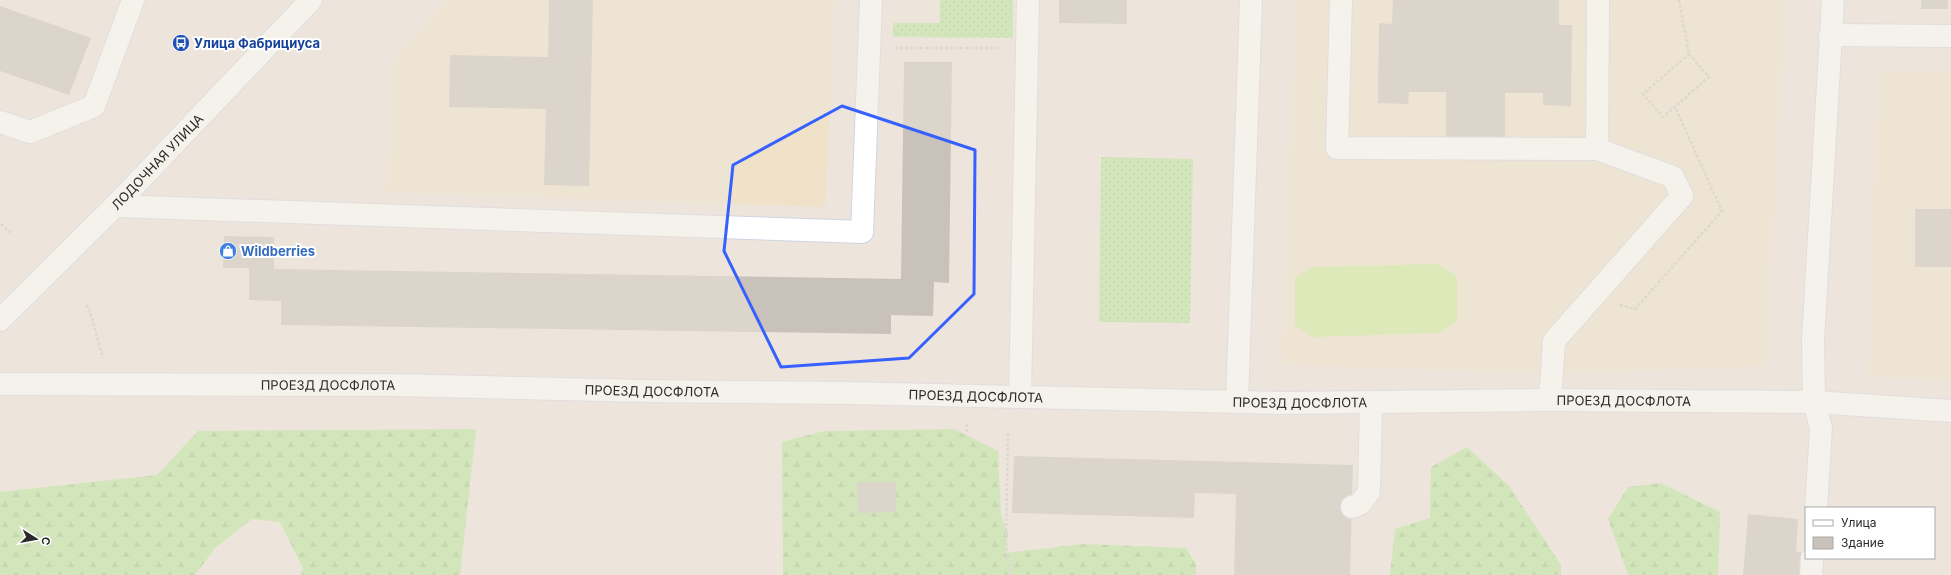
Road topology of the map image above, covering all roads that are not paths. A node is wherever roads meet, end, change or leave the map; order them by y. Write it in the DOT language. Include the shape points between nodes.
graph roads {
  1 [pos="133,0"];
  2 [pos="310,0"];
  3 [pos="871,0"];
  4 [pos="1028,0"];
  5 [pos="1251,0"];
  6 [pos="1341,0"];
  7 [pos="1598,0"];
  8 [pos="1834,0"];
  9 [pos="1830,36"];
  10 [pos="1951,36"];
  11 [pos="0,122"];
  12 [pos="1597,148"];
  13 [pos="115,206"];
  14 [pos="0,320"];
  15 [pos="0,384"];
  16 [pos="1020,397"];
  17 [pos="1550,400"];
  18 [pos="1237,402"];
  19 [pos="1371,402"];
  20 [pos="1814,402"];
  21 [pos="1951,411"];
  22 [pos="1352,507"];
  23 [pos="1816,507"];
  24 [pos="1812,559"];
  25 [pos="1811,575"];
  1 -- 11 [label="street" via="94,106 30,132"];
  2 -- 13 [label="street, ЛОДОЧНАЯ УЛИЦА"];
  3 -- 13 [label="street" via="862,232"];
  4 -- 16 [label="street"];
  5 -- 18 [label="street"];
  6 -- 12 [label="street" via="1337,148"];
  7 -- 12 [label="street"];
  8 -- 9 [label="street"];
  9 -- 10 [label="street"];
  9 -- 20 [label="street" via="1812,340"];
  12 -- 17 [label="street" via="1673,177 1682,196 1554,341"];
  13 -- 14 [label="street, ЛОДОЧНАЯ УЛИЦА"];
  15 -- 16 [label="street, ПРОЕЗД ДОСФЛОТА" via="394,385"];
  16 -- 18 [label="street, ПРОЕЗД ДОСФЛОТА"];
  17 -- 19 [label="street, ПРОЕЗД ДОСФЛОТА"];
  17 -- 20 [label="street, ПРОЕЗД ДОСФЛОТА"];
  18 -- 19 [label="street, ПРОЕЗД ДОСФЛОТА"];
  19 -- 22 [label="street" via="1369,492 1360,504"];
  20 -- 21 [label="street, ПРОЕЗД ДОСФЛОТА"];
  20 -- 23 [label="street" via="1821,428"];
  24 -- 25 [label="street"];
}
